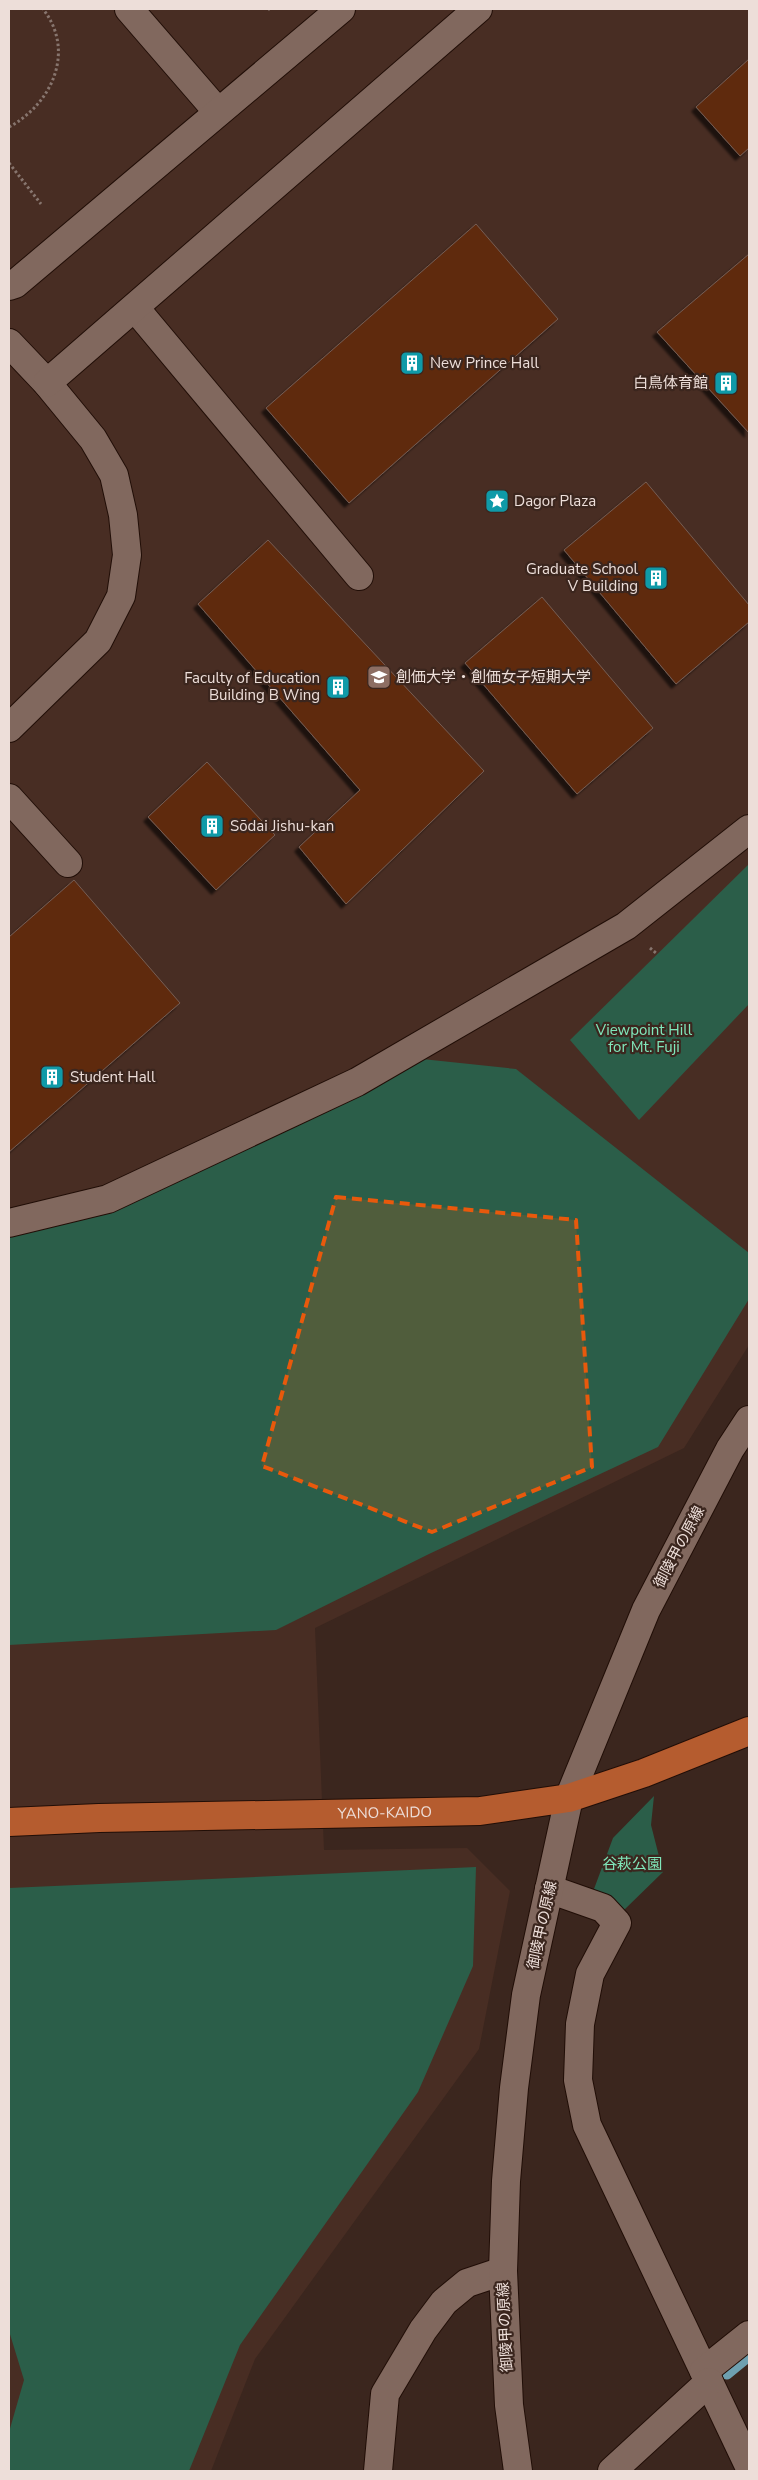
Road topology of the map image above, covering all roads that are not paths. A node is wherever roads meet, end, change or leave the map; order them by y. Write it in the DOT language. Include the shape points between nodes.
graph roads {
  1 [pos="129,9"];
  2 [pos="341,9"];
  3 [pos="478,9"];
  4 [pos="218,112"];
  5 [pos="9,286"];
  6 [pos="135,308"];
  7 [pos="9,343"];
  8 [pos="47,383"];
  9 [pos="359,576"];
  10 [pos="9,728"];
  11 [pos="9,798"];
  12 [pos="749,829"];
  13 [pos="68,863"];
  14 [pos="9,1223"];
  15 [pos="749,1420"];
  16 [pos="749,1731"];
  17 [pos="569,1798"];
  18 [pos="9,1822"];
  19 [pos="550,1889"];
  20 [pos="503,2271"];
  21 [pos="749,2335"];
  22 [pos="707,2376"];
  23 [pos="748,2459"];
  24 [pos="378,2471"];
  25 [pos="518,2471"];
  26 [pos="612,2471"];
  1 -- 4 [label="street"];
  2 -- 4 [label="street"];
  3 -- 6 [label="street"];
  4 -- 5 [label="street"];
  6 -- 8 [label="street"];
  6 -- 9 [label="street"];
  7 -- 8 [label="street"];
  8 -- 10 [label="street" via="93,439 114,475 127,555 121,596 98,641"];
  11 -- 13 [label="street"];
  12 -- 14 [label="street" via="626,926 357,1082 108,1199"];
  15 -- 17 [label="street, 御陵甲の原線" via="730,1449 646,1610"];
  16 -- 17 [label="main road, YANO-KAIDO" via="644,1773"];
  17 -- 18 [label="main road, YANO-KAIDO" via="480,1811"];
  17 -- 19 [label="street, 御陵甲の原線"];
  19 -- 20 [label="street, 御陵甲の原線" via="526,1995 514,2088"];
  19 -- 22 [label="street" via="603,1908 617,1923 590,1974 580,2024 578,2080 587,2125"];
  20 -- 24 [label="street" via="467,2283 444,2302 423,2330 385,2394"];
  20 -- 25 [label="street, 御陵甲の原線" via="509,2405"];
  21 -- 22 [label="street"];
  22 -- 23 [label="street"];
  22 -- 26 [label="street"];
}
